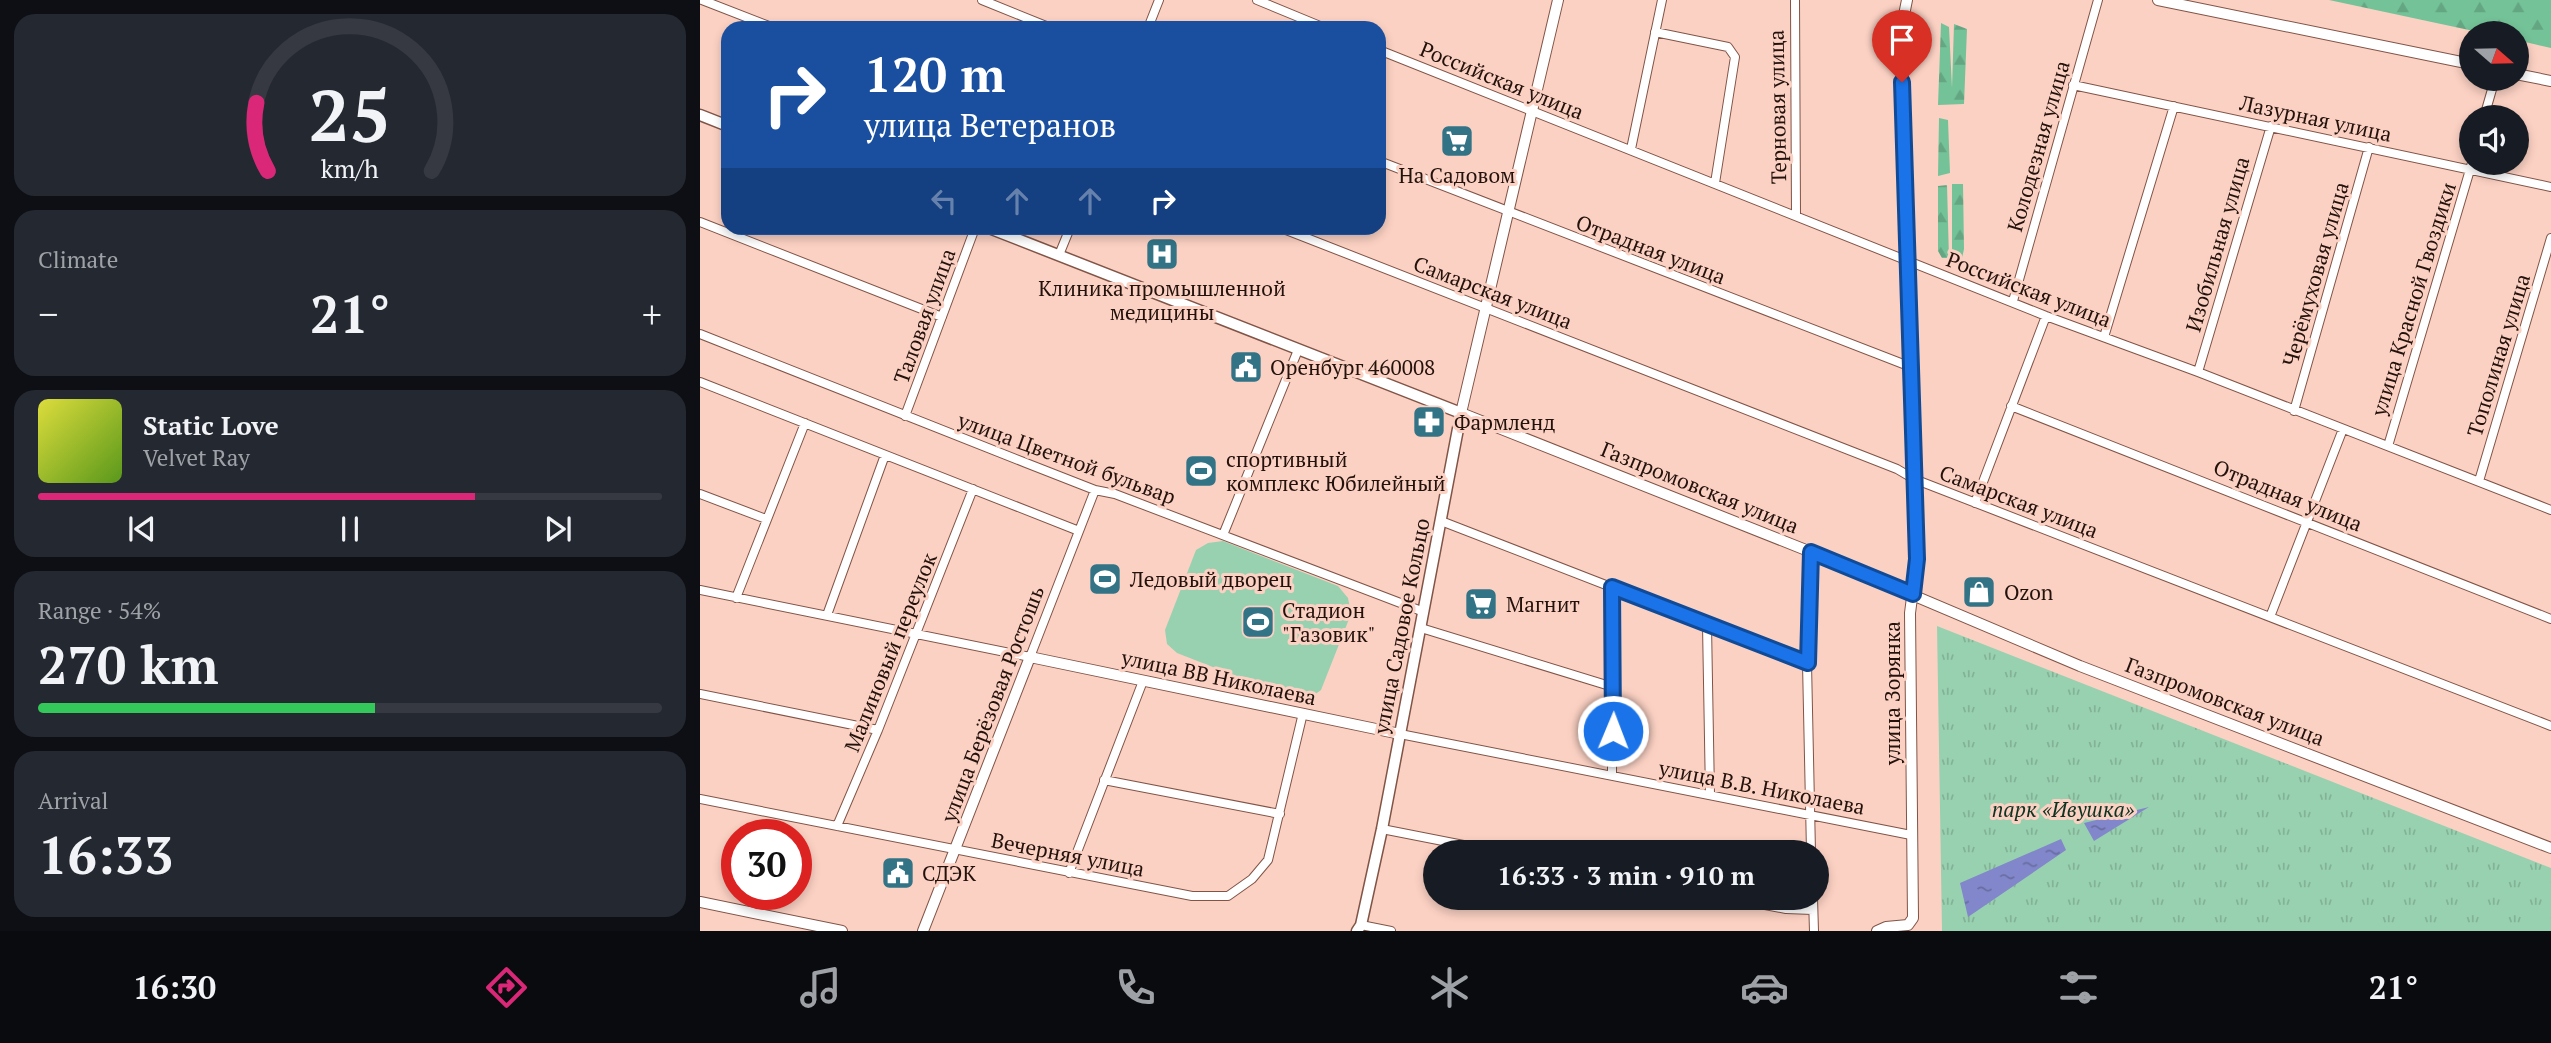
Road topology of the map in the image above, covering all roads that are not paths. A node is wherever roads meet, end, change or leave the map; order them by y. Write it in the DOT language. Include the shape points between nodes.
graph roads {
  1 [pos="702,0"];
  2 [pos="982,0"];
  3 [pos="1160,0"];
  4 [pos="1257,0"];
  5 [pos="1558,0"];
  6 [pos="1662,0"];
  7 [pos="1795,0"];
  8 [pos="1907,0"];
  9 [pos="2098,0"];
  10 [pos="2158,0"];
  11 [pos="756,21"];
  12 [pos="1034,21"];
  13 [pos="1151,21"];
  14 [pos="1308,21"];
  15 [pos="1655,32"];
  16 [pos="1386,53"];
  17 [pos="2459,62"];
  18 [pos="2529,77"];
  19 [pos="2551,81"];
  20 [pos="2073,85"];
  21 [pos="2174,106"];
  22 [pos="1532,113"];
  23 [pos="700,115"];
  24 [pos="721,122"];
  25 [pos="2271,126"];
  26 [pos="2369,147"];
  27 [pos="1631,149"];
  28 [pos="1386,164"];
  29 [pos="2459,164"];
  30 [pos="2468,175"];
  31 [pos="2505,175"];
  32 [pos="1715,183"];
  33 [pos="2551,187"];
  34 [pos="1507,212"];
  35 [pos="1796,215"];
  36 [pos="700,222"];
  37 [pos="721,230"];
  38 [pos="733,235"];
  39 [pos="972,235"];
  40 [pos="1007,235"];
  41 [pos="1067,235"];
  42 [pos="1300,235"];
  43 [pos="2551,239"];
  44 [pos="1059,255"];
  45 [pos="1907,260"];
  46 [pos="2012,301"];
  47 [pos="1487,308"];
  48 [pos="2046,316"];
  49 [pos="942,317"];
  50 [pos="700,334"];
  51 [pos="2104,337"];
  52 [pos="1298,350"];
  53 [pos="1911,367"];
  54 [pos="2198,372"];
  55 [pos="700,382"];
  56 [pos="2011,405"];
  57 [pos="2294,411"];
  58 [pos="1461,413"];
  59 [pos="905,416"];
  60 [pos="805,423"];
  61 [pos="2343,429"];
  62 [pos="2388,446"];
  63 [pos="885,455"];
  64 [pos="1914,479"];
  65 [pos="2479,481"];
  66 [pos="973,489"];
  67 [pos="1095,490"];
  68 [pos="700,495"];
  69 [pos="1975,503"];
  70 [pos="2551,510"];
  71 [pos="766,519"];
  72 [pos="1441,521"];
  73 [pos="2306,521"];
  74 [pos="1079,531"];
  75 [pos="1223,535"];
  76 [pos="1811,552"];
  77 [pos="1612,587"];
  78 [pos="700,590"];
  79 [pos="1913,594"];
  80 [pos="736,598"];
  81 [pos="1424,612"];
  82 [pos="827,615"];
  83 [pos="2270,617"];
  84 [pos="2551,619"];
  85 [pos="1707,625"];
  86 [pos="1421,628"];
  87 [pos="916,634"];
  88 [pos="1030,657"];
  89 [pos="1808,663"];
  90 [pos="1143,681"];
  91 [pos="1614,687"];
  92 [pos="700,694"];
  93 [pos="1303,713"];
  94 [pos="2551,726"];
  95 [pos="878,730"];
  96 [pos="1400,734"];
  97 [pos="1612,775"];
  98 [pos="1104,780"];
  99 [pos="1710,795"];
  100 [pos="700,799"];
  101 [pos="1280,814"];
  102 [pos="1810,814"];
  103 [pos="837,826"];
  104 [pos="1382,829"];
  105 [pos="1912,835"];
  106 [pos="1438,840"];
  107 [pos="1811,840"];
  108 [pos="2551,848"];
  109 [pos="956,850"];
  110 [pos="1069,873"];
  111 [pos="700,902"];
  112 [pos="1813,910"];
  113 [pos="1359,928"];
  114 [pos="842,931"];
  115 [pos="923,931"];
  116 [pos="1391,931"];
  117 [pos="1814,931"];
  118 [pos="1877,931"];
  1 -- 11 [label="street"];
  2 -- 12 [label="street"];
  3 -- 13 [label="street"];
  4 -- 14 [label="street"];
  5 -- 22 [label="street, улица Садовое Кольцо"];
  6 -- 15 [label="street"];
  7 -- 35 [label="street, Терновая улица"];
  8 -- 45 [label="street, улица Зорянка" via="1901,30"];
  9 -- 20 [label="street, Колодезная улица"];
  10 -- 17 [label="street"];
  15 -- 27 [label="street"];
  15 -- 32 [label="street, Терновая улица" via="1728,47 1735,57"];
  16 -- 22 [label="street, Российская улица"];
  18 -- 19 [label="street"];
  20 -- 21 [label="street, Лазурная улица"];
  20 -- 46 [label="street, Колодезная улица"];
  21 -- 25 [label="street, Лазурная улица"];
  21 -- 51 [label="street"];
  22 -- 27 [label="street, Российская улица"];
  22 -- 34 [label="street, улица Садовое Кольцо"];
  23 -- 24 [label="main road"];
  25 -- 26 [label="street, Лазурная улица"];
  25 -- 54 [label="street, Изобильная улица"];
  26 -- 29 [label="street, Лазурная улица"];
  26 -- 57 [label="street, Черёмуховая улица"];
  27 -- 32 [label="street, Российская улица"];
  28 -- 34 [label="street, Отрадная улица"];
  30 -- 62 [label="street, улица Красной Гвоздики"];
  31 -- 33 [label="street, Лазурная улица"];
  32 -- 35 [label="street, Российская улица"];
  34 -- 47 [label="street, улица Садовое Кольцо"];
  34 -- 53 [label="street, Отрадная улица"];
  35 -- 45 [label="street, Российская улица"];
  36 -- 37 [label="street"];
  38 -- 49 [label="street"];
  39 -- 49 [label="street, Таловая улица"];
  40 -- 44 [label="main road, Газпромовская улица"];
  41 -- 44 [label="street"];
  42 -- 47 [label="street, Самарская улица"];
  43 -- 65 [label="street, Тополиная улица"];
  44 -- 52 [label="main road, Газпромовская улица"];
  45 -- 46 [label="street, Российская улица"];
  45 -- 53 [label="street, улица Зорянка"];
  46 -- 48 [label="street, Российская улица"];
  47 -- 58 [label="street, улица Садовое Кольцо"];
  47 -- 64 [label="street, Самарская улица"];
  48 -- 51 [label="street, Российская улица"];
  48 -- 56 [label="street"];
  49 -- 59 [label="street, Таловая улица"];
  50 -- 59 [label="street, улица Цветной бульвар"];
  51 -- 54 [label="street, Российская улица"];
  52 -- 58 [label="main road, Газпромовская улица"];
  52 -- 75 [label="street"];
  53 -- 64 [label="street, улица Зорянка"];
  54 -- 57 [label="street, Российская улица"];
  55 -- 60 [label="street"];
  56 -- 69 [label="street"];
  56 -- 73 [label="street, Отрадная улица"];
  57 -- 61 [label="street, Российская улица"];
  58 -- 72 [label="main road, улица Садовое Кольцо"];
  58 -- 76 [label="street, Газпромовская улица"];
  59 -- 67 [label="street, улица Цветной бульвар"];
  60 -- 63 [label="street"];
  60 -- 71 [label="street"];
  61 -- 62 [label="street, Российская улица"];
  61 -- 73 [label="street"];
  62 -- 65 [label="street, Российская улица"];
  63 -- 66 [label="street"];
  63 -- 82 [label="street"];
  64 -- 69 [label="street, Самарская улица"];
  64 -- 79 [label="street, улица Зорянка" via="1917,559"];
  65 -- 70 [label="street, Российская улица"];
  66 -- 74 [label="street"];
  66 -- 87 [label="street, Малиновый переулок"];
  67 -- 74 [label="street, улица Берёзовая Ростошь"];
  67 -- 75 [label="street, улица Цветной бульвар"];
  68 -- 71 [label="street"];
  69 -- 83 [label="street, Самарская улица"];
  71 -- 80 [label="street"];
  72 -- 77 [label="street"];
  72 -- 81 [label="main road, улица Садовое Кольцо"];
  73 -- 83 [label="street"];
  73 -- 84 [label="street, Отрадная улица"];
  74 -- 88 [label="street, улица Берёзовая Ростошь"];
  75 -- 81 [label="street, улица Цветной бульвар"];
  76 -- 79 [label="street, Газпромовская улица"];
  76 -- 89 [label="street"];
  77 -- 85 [label="street"];
  77 -- 91 [label="street"];
  78 -- 80 [label="street"];
  79 -- 105 [label="street, улица Зорянка"];
  79 -- 108 [label="street, Газпромовская улица" via="2080,666"];
  80 -- 82 [label="street"];
  81 -- 86 [label="main road, улица Садовое Кольцо"];
  82 -- 87 [label="street"];
  83 -- 94 [label="street, Самарская улица"];
  85 -- 89 [label="street"];
  85 -- 99 [label="street"];
  86 -- 91 [label="street"];
  86 -- 96 [label="main road, улица Садовое Кольцо"];
  87 -- 88 [label="street"];
  87 -- 95 [label="street, Малиновый переулок"];
  88 -- 90 [label="street, улица ВВ Николаева"];
  88 -- 109 [label="street, улица Берёзовая Ростошь"];
  89 -- 102 [label="street"];
  90 -- 93 [label="street, улица ВВ Николаева"];
  90 -- 98 [label="street"];
  91 -- 97 [label="street"];
  92 -- 95 [label="street"];
  93 -- 96 [label="street, улица ВВ Николаева"];
  93 -- 101 [label="street, Вечерняя улица"];
  95 -- 103 [label="street, Малиновый переулок"];
  96 -- 97 [label="street, улица В.В. Николаева"];
  96 -- 104 [label="main road, улица Садовое Кольцо"];
  97 -- 99 [label="street, улица В.В. Николаева"];
  98 -- 101 [label="street"];
  98 -- 110 [label="street"];
  99 -- 102 [label="street, улица В.В. Николаева"];
  100 -- 103 [label="street, Вечерняя улица"];
  101 -- 110 [label="street, Вечерняя улица" via="1268,860 1228,896 1192,896"];
  102 -- 105 [label="street, улица В.В. Николаева"];
  102 -- 107 [label="street"];
  103 -- 109 [label="street, Вечерняя улица"];
  104 -- 106 [label="street"];
  104 -- 113 [label="main road, улица Садовое Кольцо"];
  105 -- 118 [label="street, улица Зорянка" via="1913,918 1908,925"];
  109 -- 110 [label="street, Вечерняя улица"];
  109 -- 115 [label="street, улица Берёзовая Ростошь"];
  111 -- 114 [label="street"];
  112 -- 117 [label="street"];
  113 -- 116 [label="street"];
}
